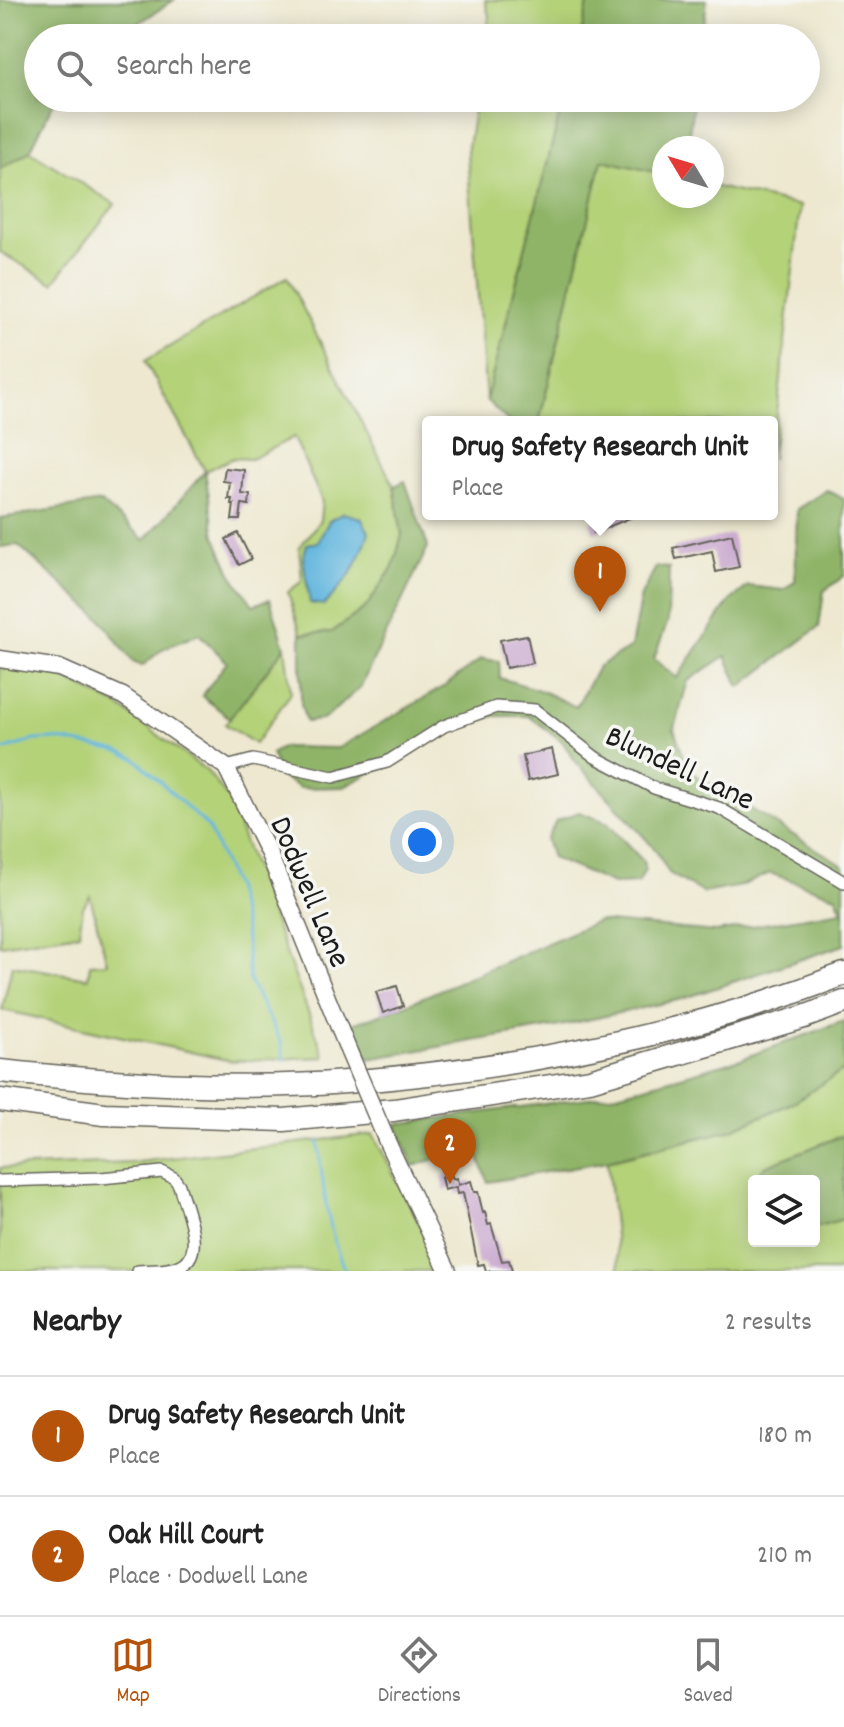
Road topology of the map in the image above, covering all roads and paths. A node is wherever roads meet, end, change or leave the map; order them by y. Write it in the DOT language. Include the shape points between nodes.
graph roads {
  1 [pos="0,659"];
  2 [pos="226,767"];
  3 [pos="844,882"];
  4 [pos="844,974"];
  5 [pos="844,1002"];
  6 [pos="0,1071"];
  7 [pos="0,1100"];
  8 [pos="0,1181"];
  9 [pos="138,1271"];
  10 [pos="448,1271"];
  1 -- 2 [label="street, Dodwell Lane" via="59,668 123,696"];
  2 -- 3 [label="street, Blundell Lane" via="253,760 333,777 387,762 444,726 496,707 535,710 595,757 654,788 719,808"];
  2 -- 10 [label="street, Dodwell Lane, bridge" via="269,854 389,1146"];
  4 -- 6 [label="highway" via="708,1019 605,1044 423,1074 277,1085 107,1082"];
  5 -- 7 [label="highway" via="590,1080 394,1110 284,1120 104,1114"];
  8 -- 9 [label="street" via="162,1172 174,1178 194,1239 192,1255 180,1266"];
}
